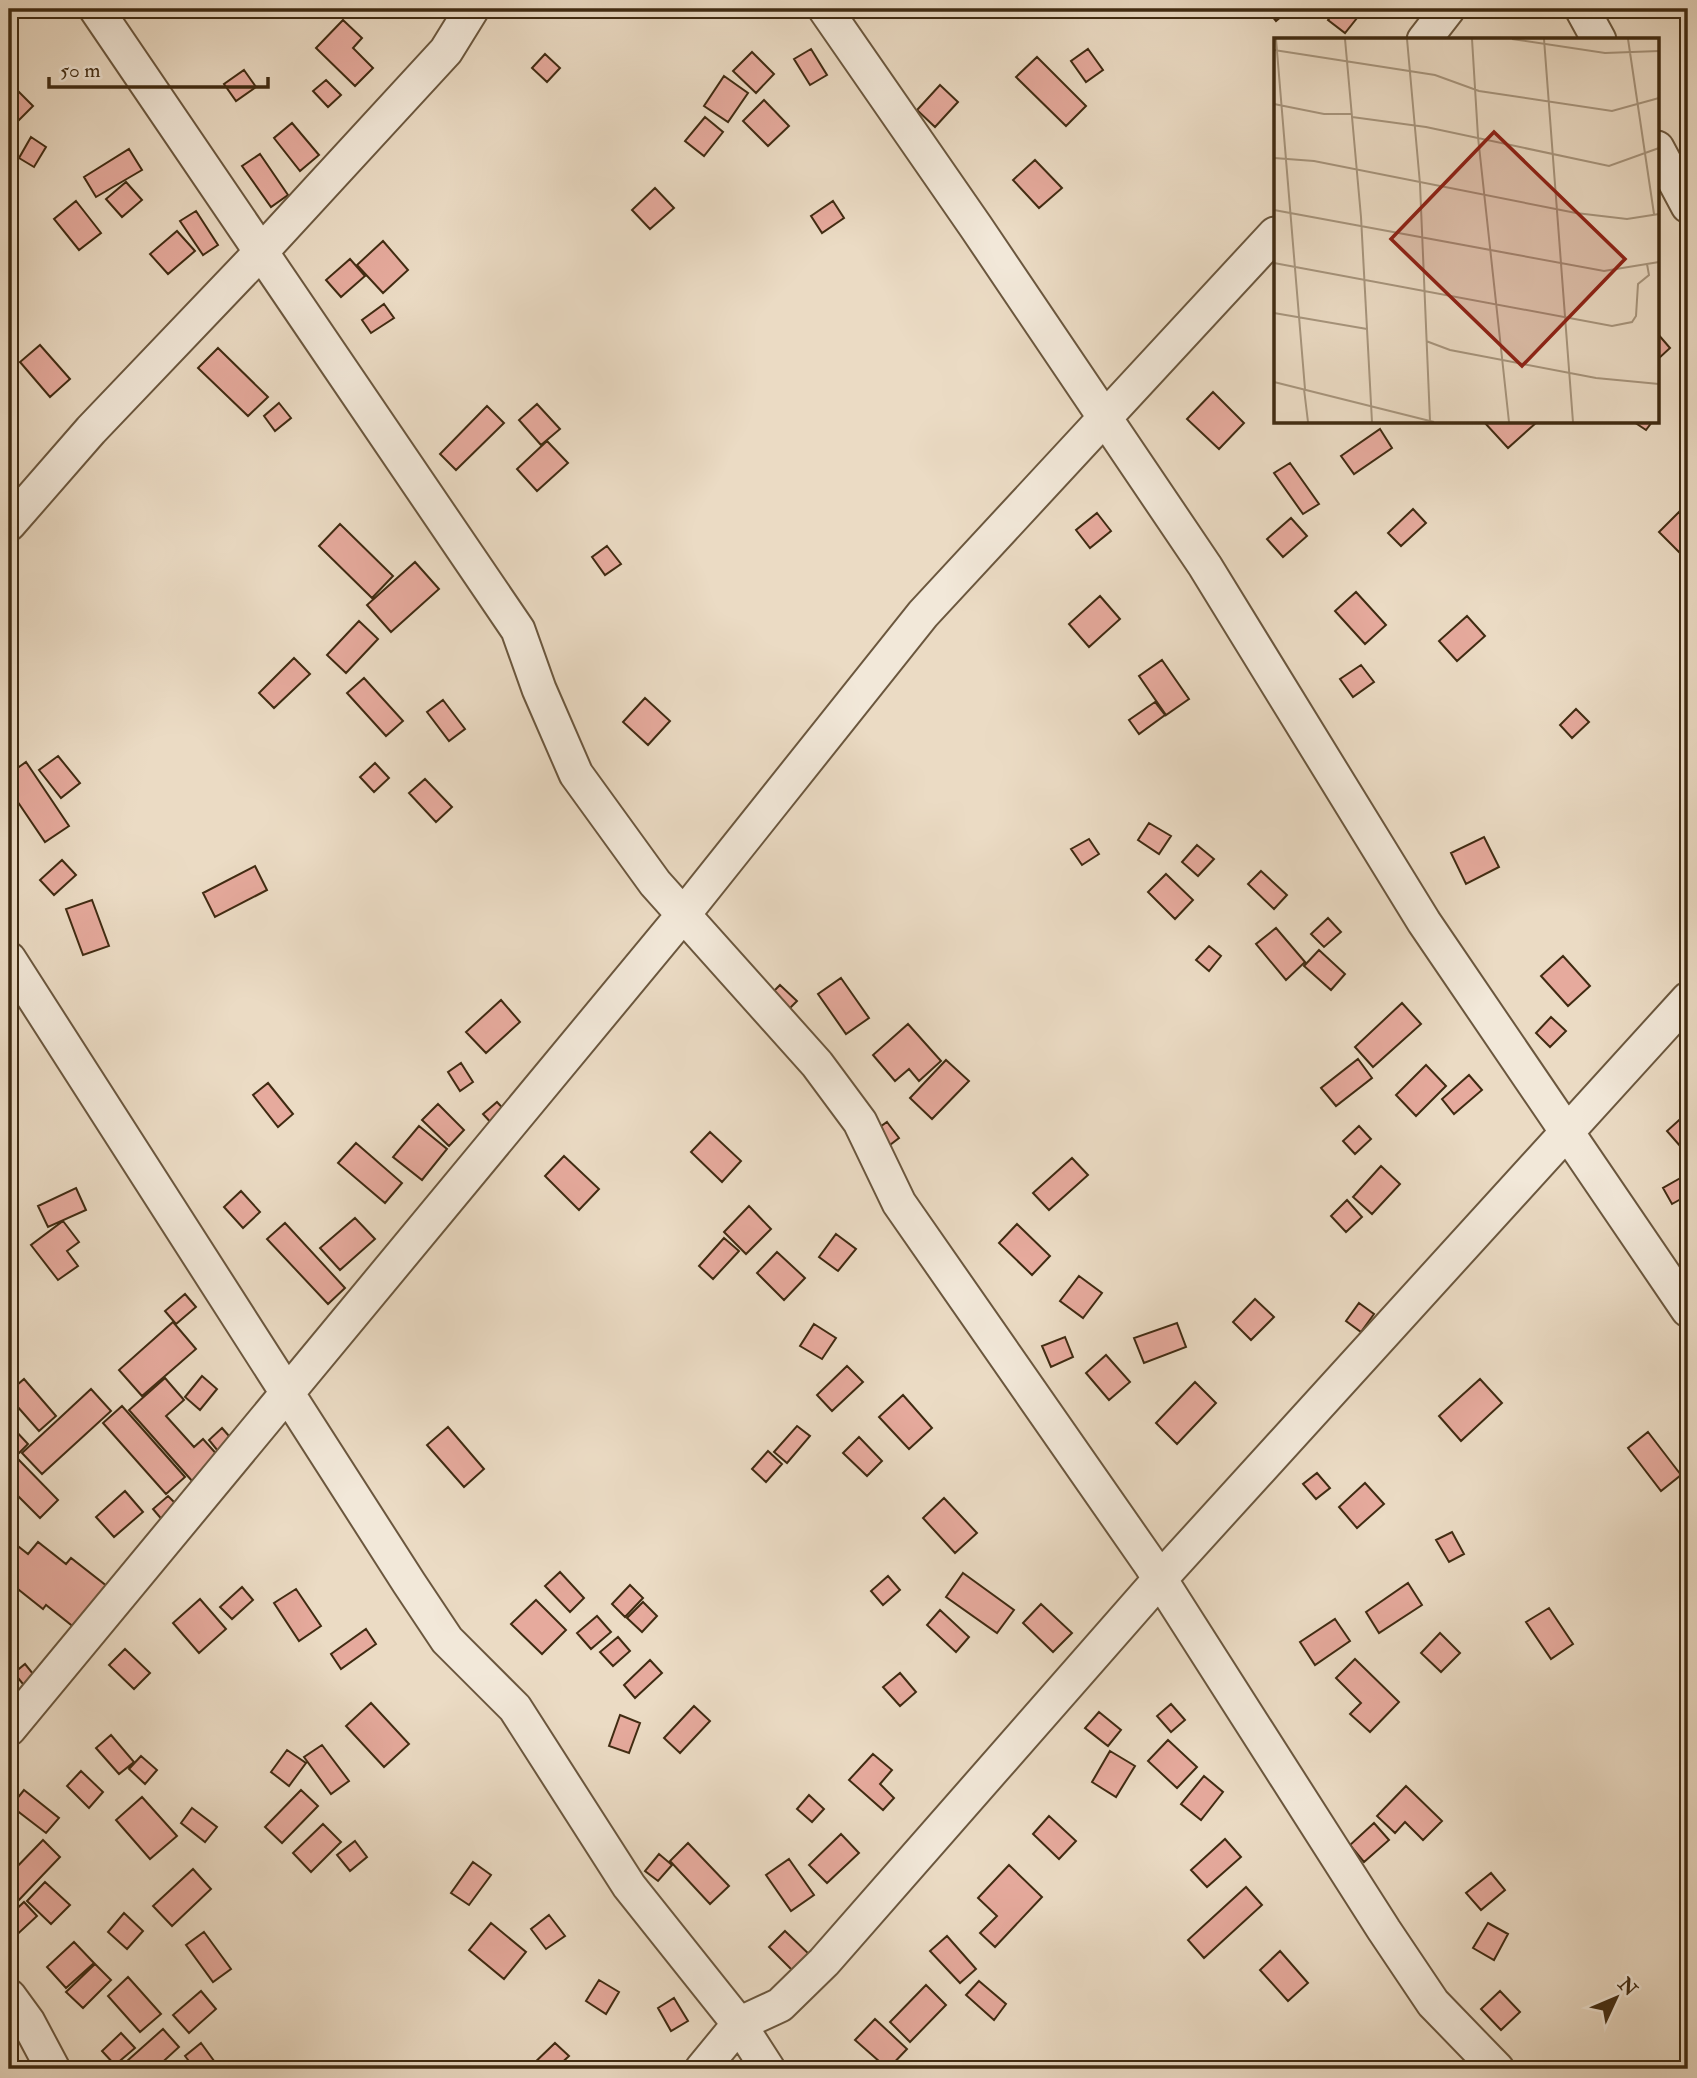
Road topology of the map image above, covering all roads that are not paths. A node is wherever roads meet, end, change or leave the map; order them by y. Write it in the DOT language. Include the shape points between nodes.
graph roads {
  1 [pos="96,9"];
  2 [pos="472,9"];
  3 [pos="825,9"];
  4 [pos="1448,9"];
  5 [pos="1582,9"];
  6 [pos="1426,38"];
  7 [pos="1598,38"];
  8 [pos="1658,150"];
  9 [pos="1688,206"];
  10 [pos="1274,235"];
  11 [pos="260,253"];
  12 [pos="1105,416"];
  13 [pos="9,524"];
  14 [pos="683,915"];
  15 [pos="9,960"];
  16 [pos="1688,999"];
  17 [pos="1567,1132"];
  18 [pos="1688,1310"];
  19 [pos="287,1392"];
  20 [pos="1160,1579"];
  21 [pos="9,1728"];
  22 [pos="9,1996"];
  23 [pos="739,2024"];
  24 [pos="53,2069"];
  25 [pos="702,2069"];
  26 [pos="768,2069"];
  27 [pos="1497,2069"];
  1 -- 11 [label="street"];
  2 -- 11 [label="street" via="446,51"];
  3 -- 12 [label="street"];
  4 -- 6 [label="street"];
  5 -- 7 [label="street"];
  8 -- 9 [label="street"];
  10 -- 12 [label="street"];
  11 -- 13 [label="street" via="91,430"];
  11 -- 14 [label="street" via="518,630 576,774 654,883"];
  12 -- 14 [label="street" via="923,614"];
  12 -- 17 [label="street" via="1205,566 1424,922"];
  14 -- 19 [label="street"];
  14 -- 20 [label="street" via="817,1064 860,1122 899,1203"];
  15 -- 19 [label="street"];
  16 -- 17 [label="street"];
  17 -- 18 [label="street"];
  17 -- 20 [label="street"];
  19 -- 21 [label="street"];
  19 -- 23 [label="street" via="447,1640 515,1708 629,1886"];
  20 -- 23 [label="street" via="824,1962 780,2005"];
  20 -- 27 [label="street" via="1433,2003"];
  22 -- 24 [label="street"];
  23 -- 25 [label="street"];
  23 -- 26 [label="street"];
}
